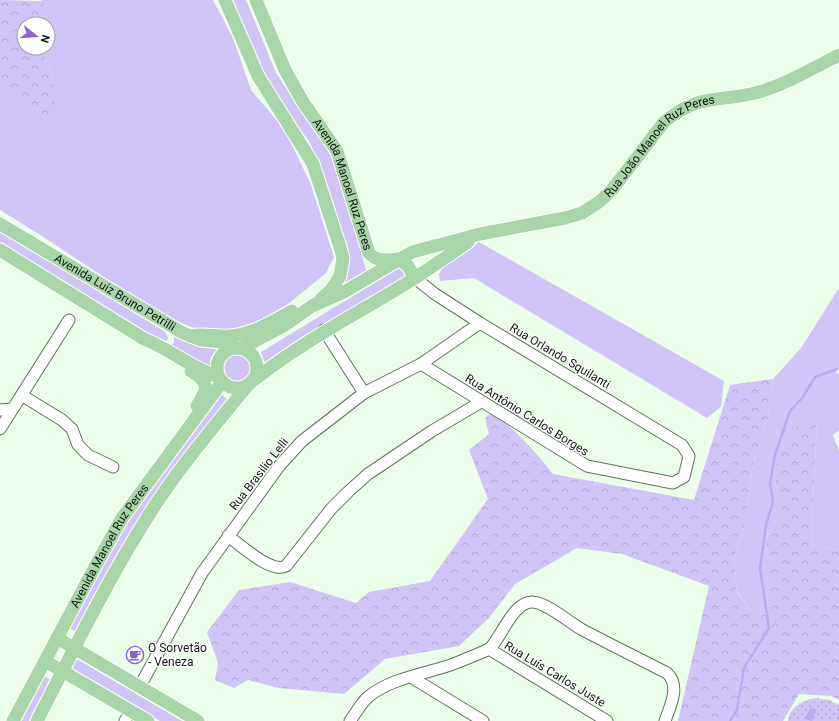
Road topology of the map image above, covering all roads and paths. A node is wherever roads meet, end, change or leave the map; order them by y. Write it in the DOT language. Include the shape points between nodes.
graph roads {
  1 [pos="225,0"];
  2 [pos="256,0"];
  3 [pos="839,55"];
  4 [pos="0,224"];
  5 [pos="480,234"];
  6 [pos="0,250"];
  7 [pos="399,259"];
  8 [pos="415,278"];
  9 [pos="312,306"];
  10 [pos="69,320"];
  11 [pos="480,323"];
  12 [pos="171,327"];
  13 [pos="324,330"];
  14 [pos="190,336"];
  15 [pos="144,339"];
  16 [pos="158,344"];
  17 [pos="239,348"];
  18 [pos="421,364"];
  19 [pos="221,379"];
  20 [pos="251,383"];
  21 [pos="364,393"];
  22 [pos="23,396"];
  23 [pos="481,402"];
  24 [pos="12,409"];
  25 [pos="0,410"];
  26 [pos="0,429"];
  27 [pos="169,456"];
  28 [pos="114,467"];
  29 [pos="673,483"];
  30 [pos="122,518"];
  31 [pos="228,536"];
  32 [pos="57,638"];
  33 [pos="75,649"];
  34 [pos="489,649"];
  35 [pos="45,661"];
  36 [pos="63,670"];
  37 [pos="411,677"];
  38 [pos="140,686"];
  39 [pos="21,706"];
  40 [pos="128,716"];
  41 [pos="13,721"];
  42 [pos="37,721"];
  43 [pos="148,721"];
  44 [pos="198,721"];
  45 [pos="350,721"];
  46 [pos="483,721"];
  47 [pos="607,721"];
  48 [pos="665,721"];
  1 -- 9 [label="main road, Avenida Manoel Ruz Peres" via="258,76 313,164 343,258 340,276 331,290"];
  2 -- 7 [label="main road, Avenida Manoel Ruz Peres" via="285,70 303,102 337,151 369,253 380,260"];
  3 -- 5 [label="main road, Rua João Manoel Ruz Peres" via="758,92 709,99 674,114 612,190 582,212 565,218"];
  4 -- 12 [label="main road, Avenida Luiz Bruno Petrilli"];
  5 -- 7 [label="main road, Rua João Manoel Ruz Peres" via="412,252"];
  5 -- 8 [label="main road, Rua João Manoel Ruz Peres"];
  6 -- 15 [label="main road, Avenida Luiz Bruno Petrilli"];
  7 -- 8 [label="main road" via="408,266"];
  7 -- 9 [label="main road, Avenida Manoel Ruz Peres" via="344,292"];
  8 -- 11 [label="street, Rua Orlando Squilanti"];
  8 -- 13 [label="main road, Avenida Manoel Ruz Peres"];
  9 -- 14 [label="main road" via="300,307 256,330 242,334"];
  9 -- 17 [label="main road, Avenida Manoel Ruz Peres" via="285,325"];
  10 -- 22 [label="street"];
  11 -- 18 [label="street, Rua Brasilio Lelli"];
  11 -- 29 [label="street, Rua Orlando Squilanti" via="682,445 689,456 684,477"];
  12 -- 14 [label="main road, Avenida Luiz Bruno Petrilli"];
  12 -- 16 [label="main road" via="171,341"];
  13 -- 20 [label="main road, Avenida Manoel Ruz Peres"];
  13 -- 21 [label="street"];
  14 -- 17 [label="main road, Avenida Luiz Bruno Petrilli"];
  15 -- 16 [label="main road, Avenida Luiz Bruno Petrilli"];
  15 -- 27 [label="main road" via="153,348 205,381 203,395 173,443"];
  16 -- 19 [label="main road, Avenida Luiz Bruno Petrilli"];
  17 -- 19 [label="main road" via="227,351 220,358 217,367"];
  17 -- 20 [label="main road" via="250,353 256,361 257,371"];
  18 -- 21 [label="street, Rua Brasilio Lelli"];
  18 -- 23 [label="street, Rua Antônio Carlos Borges"];
  19 -- 20 [label="main road" via="234,388"];
  19 -- 27 [label="main road, Avenida Manoel Ruz Peres"];
  20 -- 33 [label="main road, Avenida Manoel Ruz Peres" via="211,430 148,517 113,576"];
  21 -- 31 [label="street, Rua Brasilio Lelli" via="302,441"];
  22 -- 24 [label="street"];
  22 -- 28 [label="street" via="72,429 78,445 88,455"];
  23 -- 29 [label="street, Rua Antônio Carlos Borges" via="587,466"];
  23 -- 31 [label="street" via="368,474 331,510 291,562 279,569 265,563"];
  24 -- 25 [label="street"];
  24 -- 26 [label="street"];
  27 -- 30 [label="main road, Avenida Manoel Ruz Peres"];
  30 -- 32 [label="main road, Avenida Manoel Ruz Peres"];
  30 -- 39 [label="main road" via="105,536 22,695"];
  31 -- 38 [label="street, Rua Brasilio Lelli" via="202,573"];
  32 -- 33 [label="main road"];
  32 -- 35 [label="main road, Avenida Manoel Ruz Peres"];
  33 -- 36 [label="main road, Avenida Manoel Ruz Peres"];
  33 -- 38 [label="main road"];
  34 -- 37 [label="street" via="455,664"];
  34 -- 47 [label="street, Rua Luís Carlos Juste"];
  34 -- 48 [label="street" via="503,627 522,606 534,602 667,673 673,681 674,690"];
  35 -- 36 [label="main road"];
  35 -- 39 [label="main road, Avenida Manoel Ruz Peres"];
  36 -- 40 [label="main road"];
  36 -- 42 [label="main road, Avenida Manoel Ruz Peres"];
  37 -- 45 [label="street" via="376,691 367,698"];
  37 -- 46 [label="street"];
  38 -- 44 [label="main road"];
  39 -- 41 [label="main road, Avenida Manoel Ruz Peres"];
  40 -- 43 [label="main road"];
}
